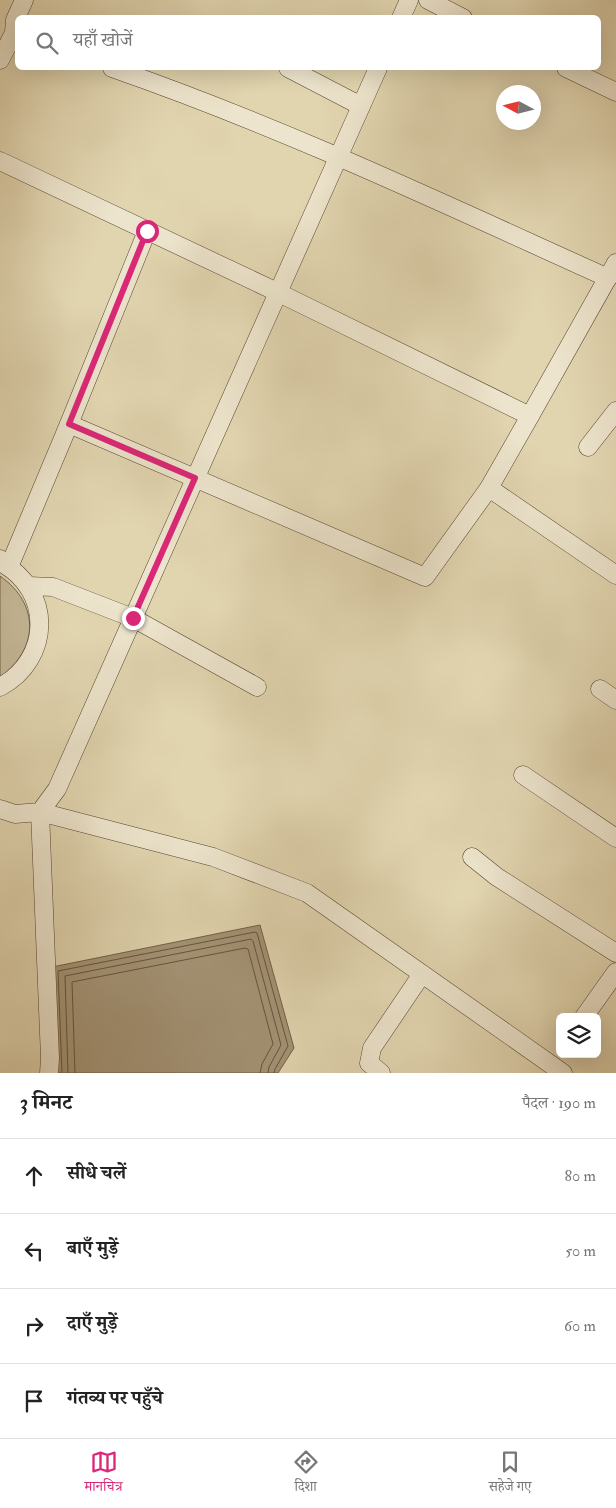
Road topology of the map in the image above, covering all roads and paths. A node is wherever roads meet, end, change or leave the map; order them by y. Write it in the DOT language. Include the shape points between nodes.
graph roads {
  1 [pos="24,0"];
  2 [pos="408,0"];
  3 [pos="428,0"];
  4 [pos="17,15"];
  5 [pos="402,15"];
  6 [pos="458,15"];
  7 [pos="15,36"];
  8 [pos="0,60"];
  9 [pos="118,70"];
  10 [pos="292,70"];
  11 [pos="377,70"];
  12 [pos="570,70"];
  13 [pos="616,92"];
  14 [pos="361,106"];
  15 [pos="338,156"];
  16 [pos="0,162"];
  17 [pos="147,231"];
  18 [pos="612,271"];
  19 [pos="277,292"];
  20 [pos="616,412"];
  21 [pos="530,416"];
  22 [pos="69,424"];
  23 [pos="588,447"];
  24 [pos="195,478"];
  25 [pos="489,488"];
  26 [pos="3,563"];
  27 [pos="616,575"];
  28 [pos="28,586"];
  29 [pos="133,618"];
  30 [pos="0,687"];
  31 [pos="257,687"];
  32 [pos="600,689"];
  33 [pos="616,700"];
  34 [pos="523,775"];
  35 [pos="0,808"];
  36 [pos="40,812"];
  37 [pos="616,838"];
  38 [pos="472,857"];
  39 [pos="616,953"];
  40 [pos="616,972"];
  41 [pos="422,974"];
  42 [pos="587,1013"];
  43 [pos="554,1065"];
  44 [pos="50,1073"];
  45 [pos="381,1073"];
  1 -- 4 [label="street"];
  2 -- 5 [label="street"];
  3 -- 6 [label="street"];
  7 -- 8 [label="street"];
  9 -- 15 [label="street" via="188,94"];
  10 -- 14 [label="street"];
  11 -- 14 [label="street"];
  12 -- 13 [label="street"];
  14 -- 15 [label="street"];
  15 -- 18 [label="street"];
  15 -- 19 [label="street"];
  16 -- 17 [label="street"];
  17 -- 19 [label="street"];
  17 -- 22 [label="street"];
  18 -- 21 [label="street"];
  19 -- 21 [label="street"];
  19 -- 24 [label="street"];
  20 -- 23 [label="street"];
  21 -- 25 [label="street"];
  22 -- 24 [label="street"];
  22 -- 26 [label="street"];
  24 -- 25 [label="street" via="425,577"];
  24 -- 29 [label="street"];
  25 -- 27 [label="street"];
  26 -- 28 [label="street"];
  28 -- 29 [label="street" via="53,587"];
  28 -- 30 [label="street" via="38,610 39,638 29,662 10,682"];
  29 -- 31 [label="street"];
  29 -- 36 [label="street" via="57,789"];
  32 -- 33 [label="street"];
  34 -- 37 [label="street"];
  35 -- 36 [label="street" via="15,814"];
  36 -- 41 [label="street" via="213,857 307,893"];
  36 -- 44 [label="street"];
  38 -- 39 [label="street" via="497,877"];
  40 -- 42 [label="street"];
  41 -- 43 [label="street"];
  41 -- 45 [label="street" via="372,1048 369,1063"];
}
